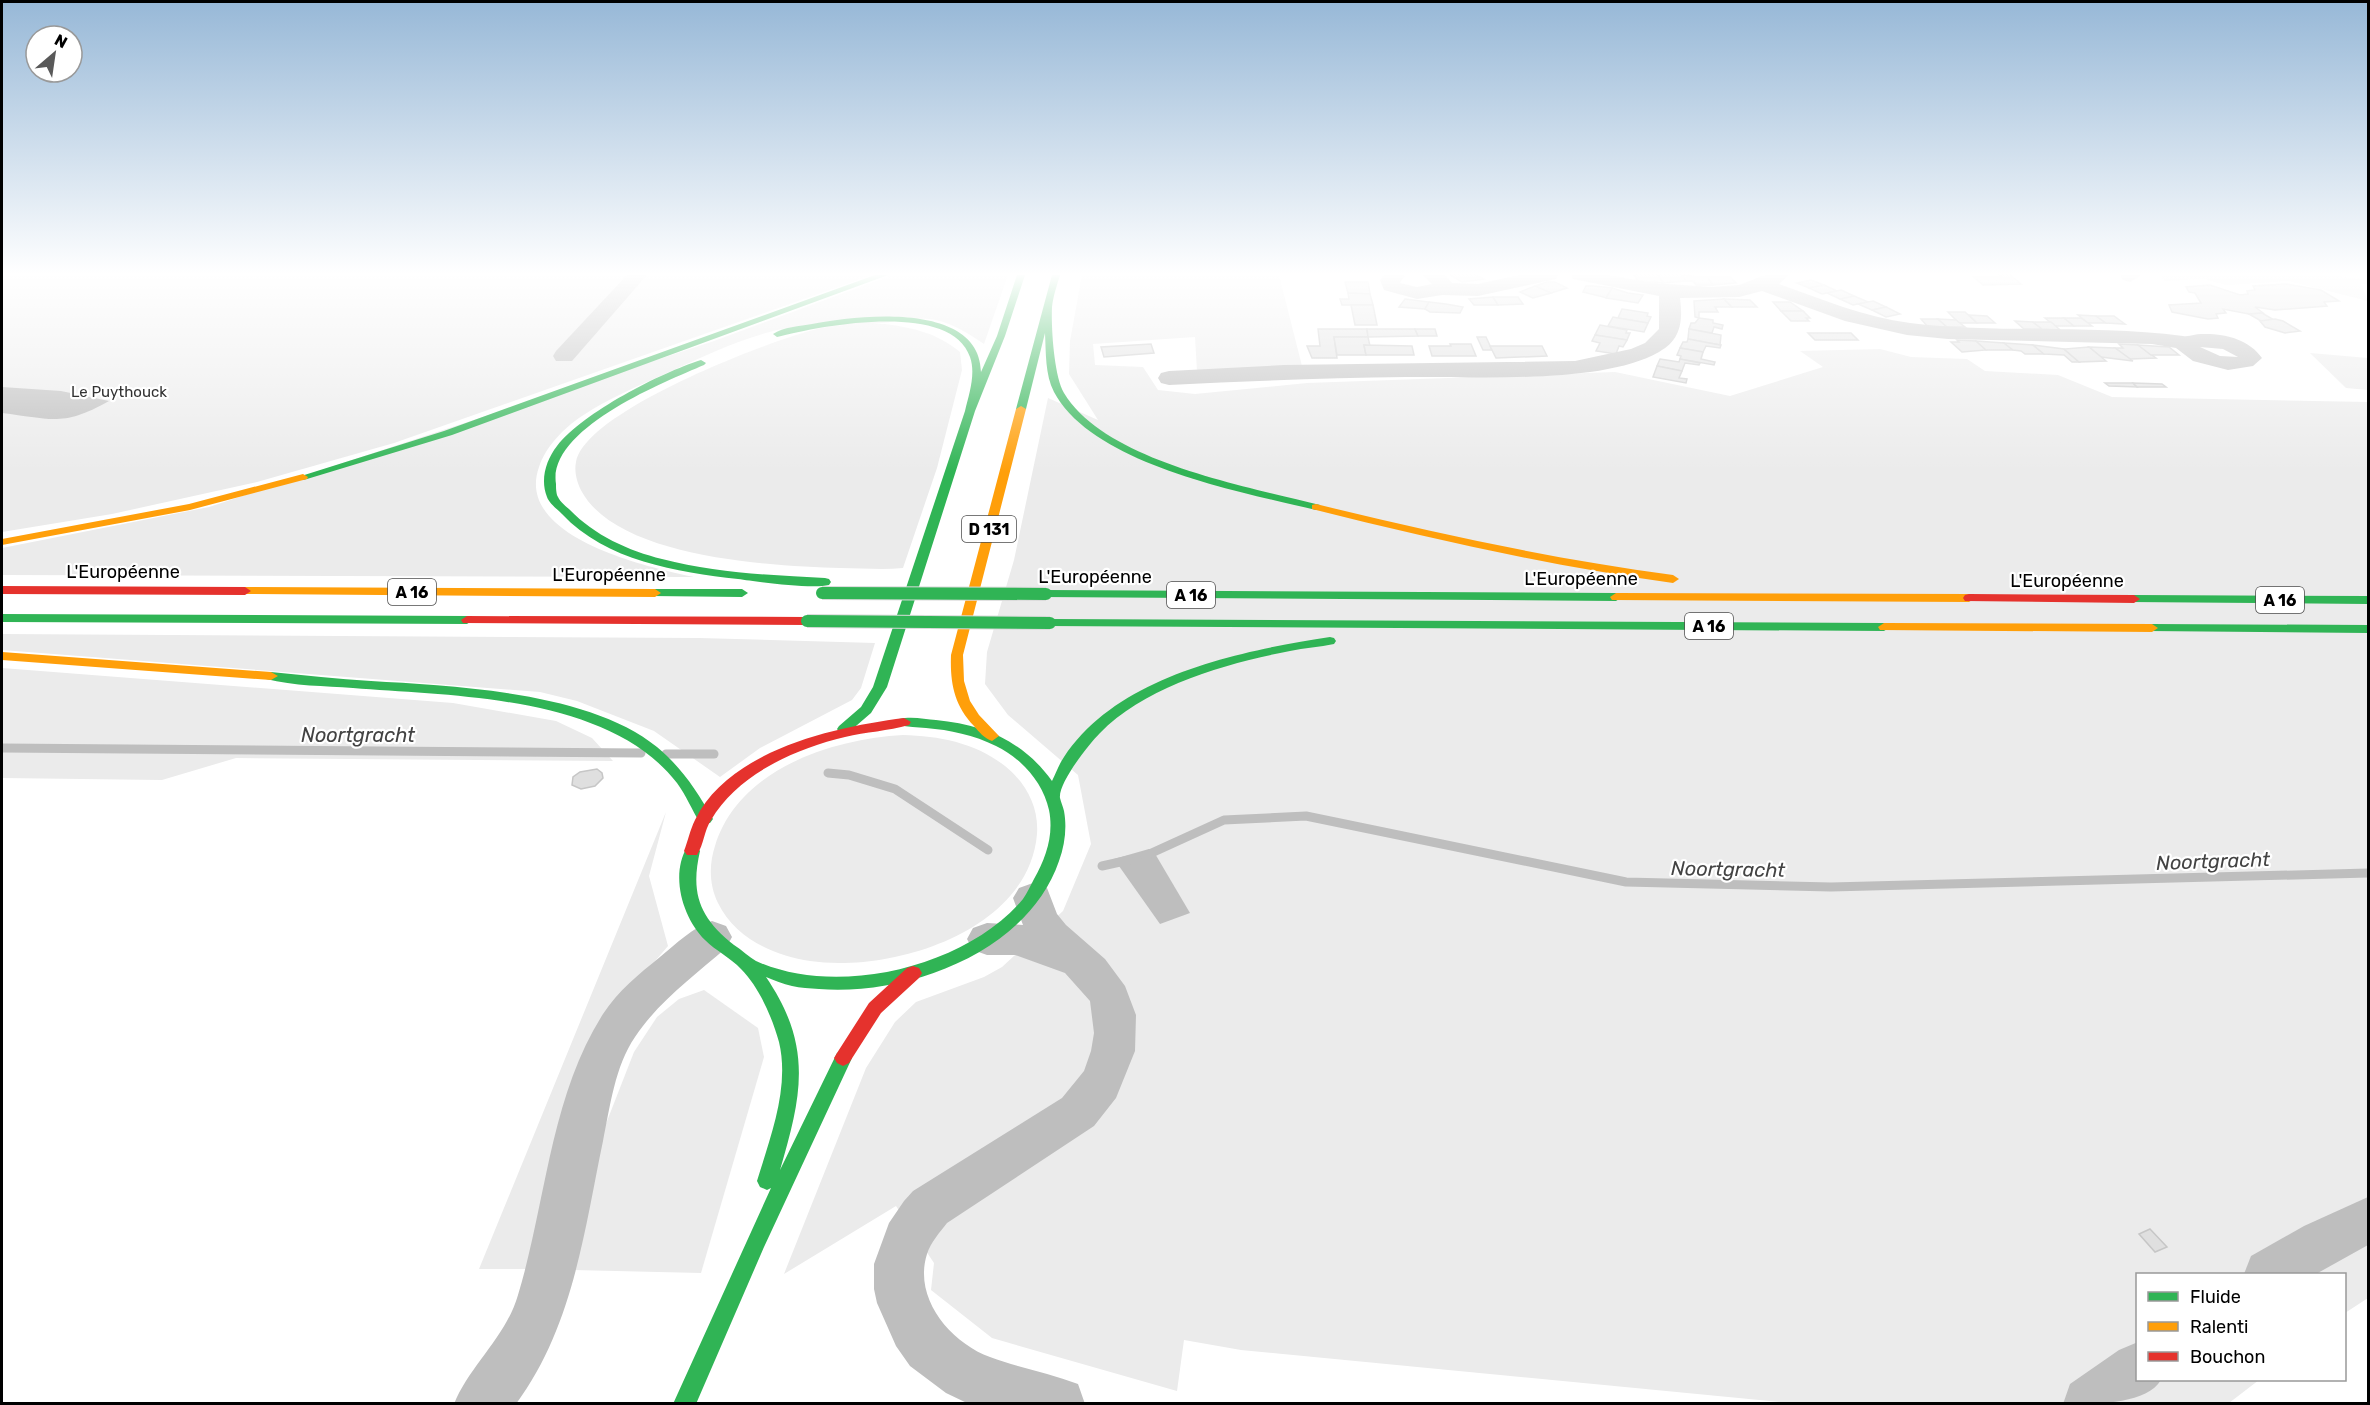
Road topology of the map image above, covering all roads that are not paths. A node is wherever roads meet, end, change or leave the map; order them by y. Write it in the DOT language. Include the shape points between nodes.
graph roads {
  1 [pos="578,341"];
  2 [pos="704,341"];
  3 [pos="964,341"];
  4 [pos="999,341"];
  5 [pos="1039,341"];
  6 [pos="1050,341"];
  7 [pos="1660,341"];
  8 [pos="2171,341"];
  9 [pos="2189,343"];
  10 [pos="564,356"];
  11 [pos="717,357"];
  12 [pos="1169,378"];
  13 [pos="970,411"];
  14 [pos="2,542"];
  15 [pos="1685,580"];
  16 [pos="1725,583"];
  17 [pos="824,588"];
  18 [pos="2,590"];
  19 [pos="753,593"];
  20 [pos="776,593"];
  21 [pos="2027,598"];
  22 [pos="2368,600"];
  23 [pos="2,618"];
  24 [pos="1704,626"];
  25 [pos="2368,629"];
  26 [pos="1367,639"];
  27 [pos="1346,640"];
  28 [pos="2,656"];
  29 [pos="844,729"];
  30 [pos="995,740"];
  31 [pos="1053,795"];
  32 [pos="705,819"];
  33 [pos="1033,898"];
  34 [pos="987,939"];
  35 [pos="729,950"];
  36 [pos="1085,968"];
  37 [pos="913,973"];
  38 [pos="2368,1220"];
  39 [pos="744,1265"];
  40 [pos="2271,1273"];
  41 [pos="2136,1370"];
  42 [pos="482,1404"];
  43 [pos="684,1404"];
  44 [pos="1058,1404"];
  45 [pos="2090,1404"];
  1 -- 10 [label="street"];
  2 -- 14 [label="main road" via="448,434 353,464 199,505"];
  3 -- 13 [label="main road" via="975,358"];
  4 -- 13 [label="main road, D 131"];
  5 -- 30 [label="main road, D 131" via="957,655 955,676 962,704"];
  6 -- 15 [label="main road" via="1052,373 1066,403 1100,433 1154,460 1238,487 1463,544 1593,569"];
  7 -- 12 [label="street" via="1643,351 1598,364 1563,368 1284,372"];
  8 -- 9 [label="street"];
  11 -- 17 [label="main road" via="638,392 580,427 554,459 551,495 577,525 642,556 715,573"];
  13 -- 29 [label="main road, D 131" via="880,687 866,710"];
  16 -- 21 [label="main road"];
  17 -- 20 [label="main road, L'Européenne / A 16"];
  17 -- 21 [label="main road, L'Européenne / A 16, bridge" via="1336,596"];
  18 -- 19 [label="main road, L'Européenne / A 16"];
  21 -- 22 [label="main road, L'Européenne / A 16"];
  23 -- 24 [label="main road, A 16, bridge"];
  24 -- 25 [label="main road, A 16"];
  24 -- 26 [label="main road"];
  27 -- 31 [label="main road" via="1255,654 1150,693 1083,741 1064,765"];
  28 -- 32 [label="main road" via="485,695 569,711 624,734 666,763 692,789"];
  29 -- 30 [label="main road" via="924,722 962,728"];
  29 -- 32 [label="main road" via="795,746 759,766 729,790"];
  30 -- 31 [label="main road" via="1028,761"];
  31 -- 33 [label="main road" via="1059,823 1058,845 1051,868"];
  32 -- 35 [label="main road" via="691,849 687,880 694,910"];
  33 -- 34 [label="main road" via="1013,920"];
  33 -- 36 [label="street" via="1043,928"];
  34 -- 36 [label="street" via="1031,943"];
  34 -- 37 [label="main road"];
  35 -- 37 [label="main road" via="774,974 817,982 871,981"];
  35 -- 39 [label="main road" via="779,1007 789,1036 792,1068 782,1132"];
  35 -- 42 [label="street" via="643,995 609,1042 586,1111 540,1307 510,1366"];
  36 -- 44 [label="street" via="1102,984 1115,1018 1113,1049 1100,1086 1078,1112 930,1207 908,1236 897,1268 898,1288 916,1332 945,1363 986,1383"];
  37 -- 39 [label="main road" via="877,1004 849,1045"];
  38 -- 40 [label="street"];
  39 -- 43 [label="main road"];
  41 -- 45 [label="street"];
}
